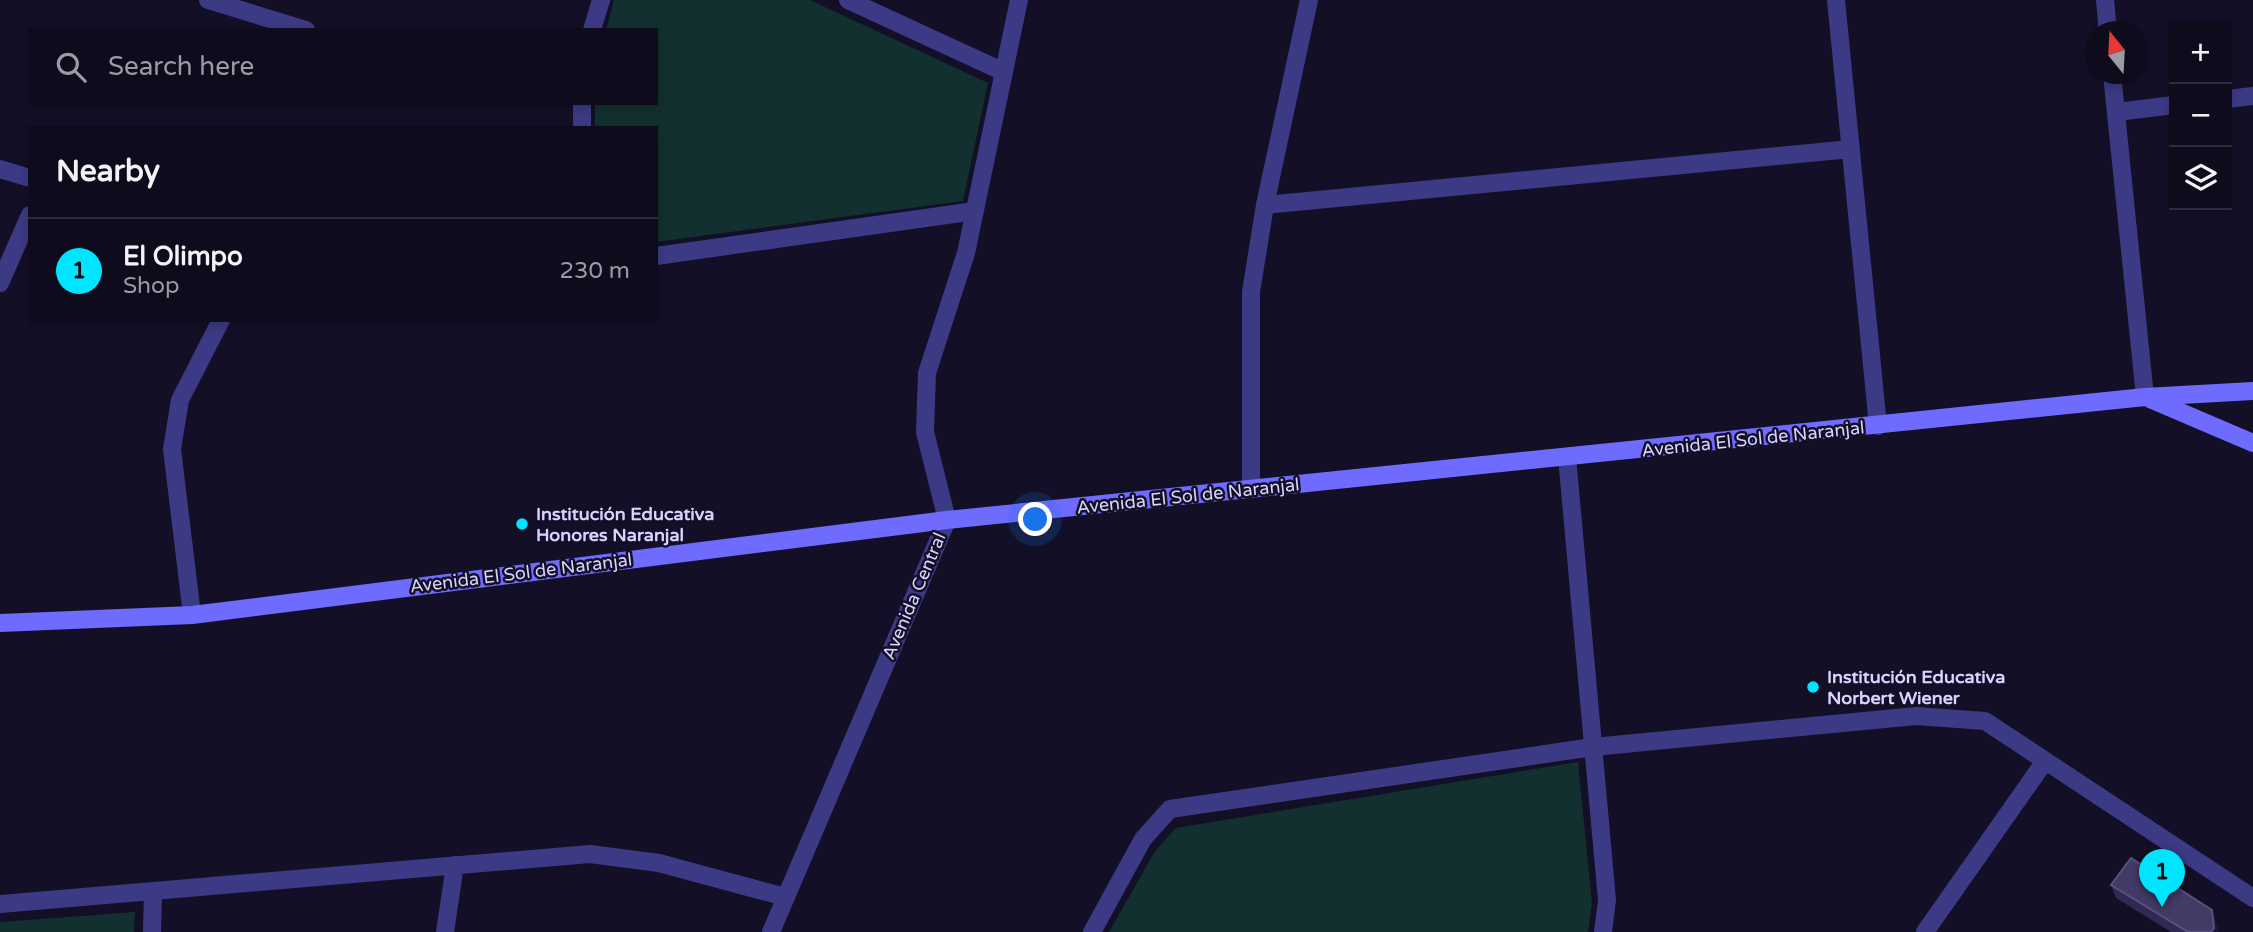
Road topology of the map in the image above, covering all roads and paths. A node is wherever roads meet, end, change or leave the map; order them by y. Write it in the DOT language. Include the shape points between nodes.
graph roads {
  1 [pos="208,0"];
  2 [pos="601,0"];
  3 [pos="848,0"];
  4 [pos="1020,0"];
  5 [pos="1309,0"];
  6 [pos="1836,0"];
  7 [pos="2105,0"];
  8 [pos="2107,21"];
  9 [pos="299,28"];
  10 [pos="593,28"];
  11 [pos="1004,72"];
  12 [pos="2113,84"];
  13 [pos="2253,96"];
  14 [pos="2232,98"];
  15 [pos="582,105"];
  16 [pos="2169,106"];
  17 [pos="2117,112"];
  18 [pos="582,126"];
  19 [pos="1850,149"];
  20 [pos="0,169"];
  21 [pos="28,177"];
  22 [pos="1265,205"];
  23 [pos="975,211"];
  24 [pos="28,220"];
  25 [pos="658,256"];
  26 [pos="0,283"];
  27 [pos="220,322"];
  28 [pos="2253,391"];
  29 [pos="2145,397"];
  30 [pos="1878,426"];
  31 [pos="2253,443"];
  32 [pos="1567,457"];
  33 [pos="1251,489"];
  34 [pos="947,520"];
  35 [pos="192,615"];
  36 [pos="0,623"];
  37 [pos="1593,747"];
  38 [pos="2045,761"];
  39 [pos="455,865"];
  40 [pos="153,891"];
  41 [pos="785,897"];
  42 [pos="2253,898"];
  43 [pos="0,904"];
  44 [pos="152,932"];
  45 [pos="445,932"];
  46 [pos="771,932"];
  47 [pos="1091,932"];
  48 [pos="1603,932"];
  49 [pos="1925,932"];
  1 -- 9 [label="street"];
  2 -- 10 [label="street"];
  3 -- 11 [label="street"];
  4 -- 11 [label="street, Avenida Central"];
  5 -- 22 [label="street"];
  6 -- 19 [label="street"];
  7 -- 8 [label="street"];
  11 -- 23 [label="street, Avenida Central"];
  12 -- 17 [label="street"];
  13 -- 14 [label="street"];
  15 -- 18 [label="street"];
  16 -- 17 [label="street"];
  17 -- 29 [label="street"];
  19 -- 22 [label="street"];
  19 -- 30 [label="street"];
  20 -- 21 [label="street"];
  22 -- 33 [label="street" via="1251,292"];
  23 -- 25 [label="street"];
  23 -- 34 [label="street, Avenida Central" via="927,373 925,432"];
  24 -- 26 [label="street"];
  27 -- 35 [label="street" via="180,400 172,449"];
  28 -- 29 [label="street, Avenida El Sol de Naranjal"];
  29 -- 30 [label="street, Avenida El Sol de Naranjal"];
  29 -- 31 [label="street"];
  30 -- 32 [label="street, Avenida El Sol de Naranjal"];
  32 -- 33 [label="street, Avenida El Sol de Naranjal"];
  32 -- 37 [label="street"];
  33 -- 34 [label="street, Avenida El Sol de Naranjal"];
  34 -- 35 [label="street, Avenida El Sol de Naranjal"];
  34 -- 41 [label="street, Avenida Central"];
  35 -- 36 [label="street, Avenida El Sol de Naranjal"];
  37 -- 38 [label="street" via="1916,716 1985,721"];
  37 -- 47 [label="street" via="1170,809 1143,839"];
  37 -- 48 [label="street" via="1607,900"];
  38 -- 42 [label="street"];
  38 -- 49 [label="street"];
  39 -- 40 [label="street"];
  39 -- 41 [label="street" via="590,854 659,863"];
  39 -- 45 [label="street"];
  40 -- 43 [label="street"];
  40 -- 44 [label="street"];
  41 -- 46 [label="street, Avenida Central"];
}
